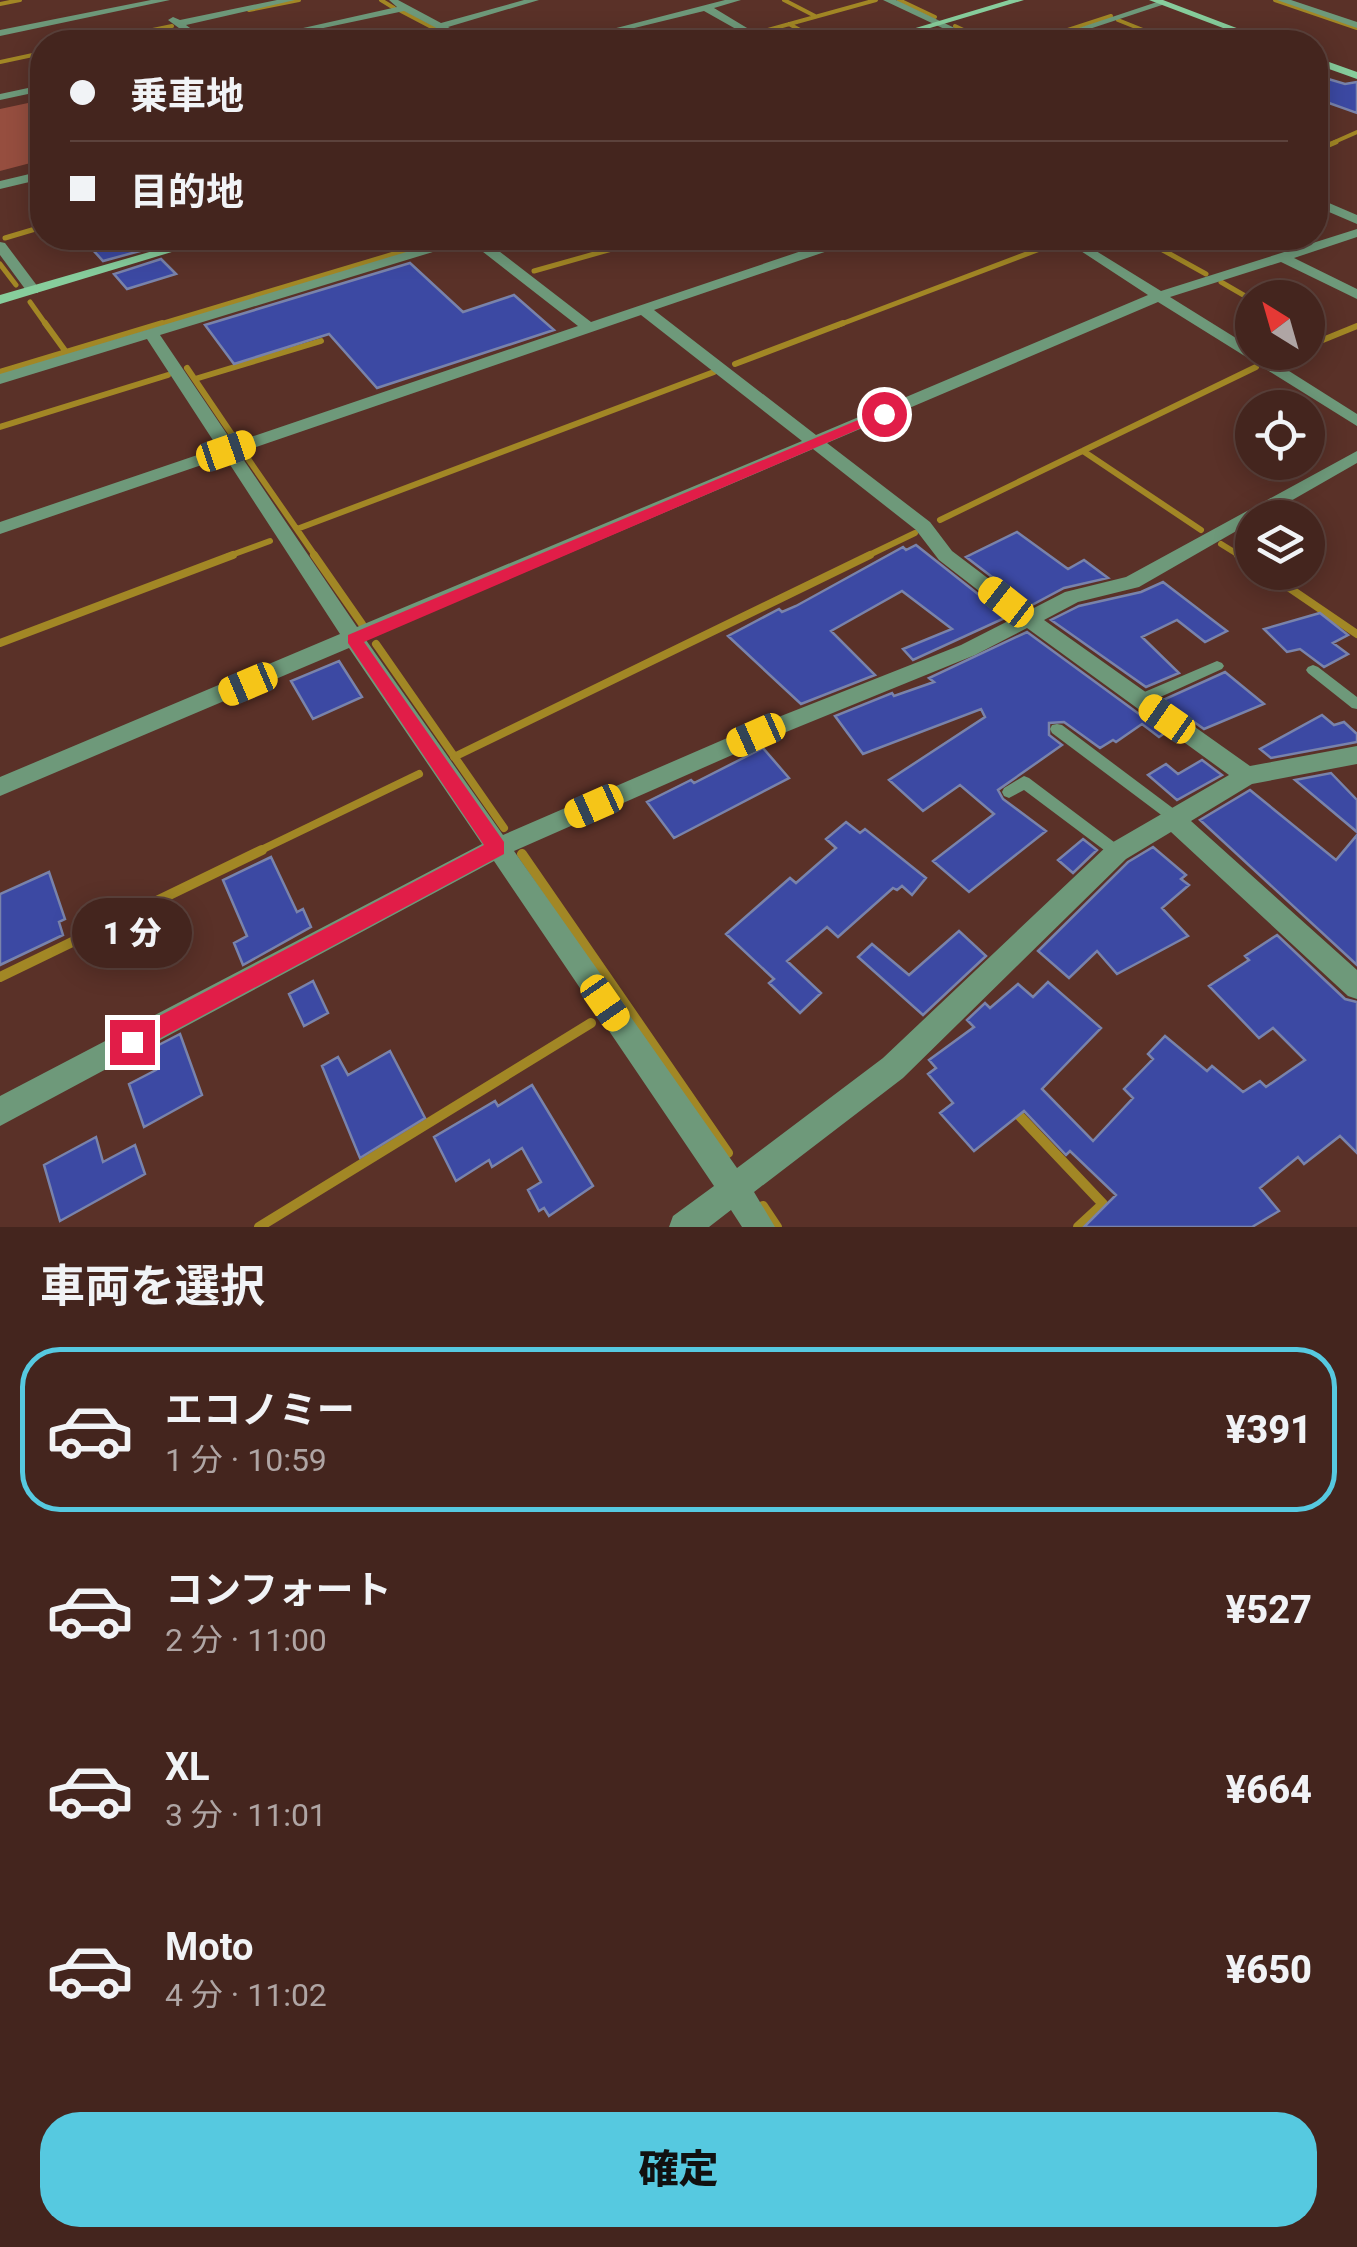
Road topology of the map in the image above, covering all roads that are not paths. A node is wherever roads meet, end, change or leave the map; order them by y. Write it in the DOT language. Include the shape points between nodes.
graph roads {
  1 [pos="165,0"];
  2 [pos="290,0"];
  3 [pos="416,0"];
  4 [pos="530,0"];
  5 [pos="692,0"];
  6 [pos="736,0"];
  7 [pos="888,0"];
  8 [pos="1019,0"];
  9 [pos="1282,0"];
  10 [pos="146,2"];
  11 [pos="1159,2"];
  12 [pos="397,4"];
  13 [pos="706,8"];
  14 [pos="177,24"];
  15 [pos="939,24"];
  16 [pos="1357,25"];
  17 [pos="440,26"];
  18 [pos="186,30"];
  19 [pos="294,30"];
  20 [pos="448,30"];
  21 [pos="616,30"];
  22 [pos="744,30"];
  23 [pos="917,30"];
  24 [pos="952,30"];
  25 [pos="1077,30"];
  26 [pos="1235,30"];
  27 [pos="0,33"];
  28 [pos="1328,66"];
  29 [pos="1357,76"];
  30 [pos="30,91"];
  31 [pos="0,97"];
  32 [pos="30,178"];
  33 [pos="0,186"];
  34 [pos="1328,206"];
  35 [pos="1357,220"];
  36 [pos="1357,234"];
  37 [pos="1328,243"];
  38 [pos="0,246"];
  39 [pos="170,250"];
  40 [pos="425,250"];
  41 [pos="489,250"];
  42 [pos="816,250"];
  43 [pos="1086,250"];
  44 [pos="1305,250"];
  45 [pos="1282,257"];
  46 [pos="33,290"];
  47 [pos="1357,295"];
  48 [pos="1158,296"];
  49 [pos="0,300"];
  50 [pos="642,308"];
  51 [pos="588,327"];
  52 [pos="151,333"];
  53 [pos="0,379"];
  54 [pos="1357,422"];
  55 [pos="816,443"];
  56 [pos="226,451"];
  57 [pos="1357,456"];
  58 [pos="0,528"];
  59 [pos="1030,621"];
  60 [pos="354,639"];
  61 [pos="1217,666"];
  62 [pos="1313,670"];
  63 [pos="1140,700"];
  64 [pos="1357,704"];
  65 [pos="1057,729"];
  66 [pos="1357,756"];
  67 [pos="1247,776"];
  68 [pos="0,786"];
  69 [pos="1009,792"];
  70 [pos="1176,820"];
  71 [pos="497,848"];
  72 [pos="1117,852"];
  73 [pos="1357,987"];
  74 [pos="0,1112"];
  75 [pos="736,1190"];
  76 [pos="684,1227"];
  77 [pos="760,1227"];
  1 -- 10 [label="street"];
  2 -- 14 [label="street"];
  3 -- 12 [label="street"];
  4 -- 17 [label="street"];
  5 -- 13 [label="street"];
  6 -- 13 [label="street"];
  7 -- 15 [label="street"];
  8 -- 15 [label="street"];
  9 -- 16 [label="street"];
  10 -- 14 [label="street"];
  10 -- 27 [label="street"];
  11 -- 25 [label="street"];
  11 -- 26 [label="street"];
  12 -- 17 [label="street"];
  12 -- 19 [label="street"];
  13 -- 21 [label="street"];
  13 -- 22 [label="street"];
  14 -- 18 [label="street"];
  15 -- 23 [label="street"];
  15 -- 24 [label="street"];
  17 -- 20 [label="street"];
  28 -- 29 [label="street"];
  30 -- 31 [label="street"];
  32 -- 33 [label="street"];
  34 -- 35 [label="street"];
  36 -- 37 [label="street"];
  38 -- 46 [label="street"];
  39 -- 46 [label="street"];
  40 -- 52 [label="street"];
  41 -- 51 [label="street"];
  42 -- 50 [label="street"];
  43 -- 48 [label="street"];
  44 -- 45 [label="street"];
  45 -- 47 [label="street"];
  45 -- 48 [label="street"];
  46 -- 49 [label="street"];
  48 -- 54 [label="street"];
  48 -- 55 [label="street"];
  50 -- 51 [label="street"];
  50 -- 55 [label="street"];
  51 -- 56 [label="street"];
  52 -- 53 [label="street"];
  52 -- 56 [label="street"];
  55 -- 59 [label="street" via="924,526 957,564"];
  55 -- 60 [label="street"];
  56 -- 58 [label="street"];
  56 -- 60 [label="street"];
  57 -- 59 [label="street" via="1132,582 1072,597"];
  59 -- 63 [label="street"];
  59 -- 71 [label="street"];
  60 -- 68 [label="street"];
  60 -- 71 [label="street"];
  61 -- 63 [label="lane"];
  62 -- 64 [label="lane"];
  63 -- 67 [label="street"];
  65 -- 70 [label="lane"];
  66 -- 67 [label="street"];
  67 -- 70 [label="street"];
  69 -- 72 [label="lane" via="1024,782"];
  70 -- 72 [label="street"];
  70 -- 73 [label="street"];
  71 -- 74 [label="street"];
  71 -- 75 [label="street"];
  72 -- 75 [label="street" via="894,1068"];
  75 -- 76 [label="street"];
  75 -- 77 [label="street"];
}
